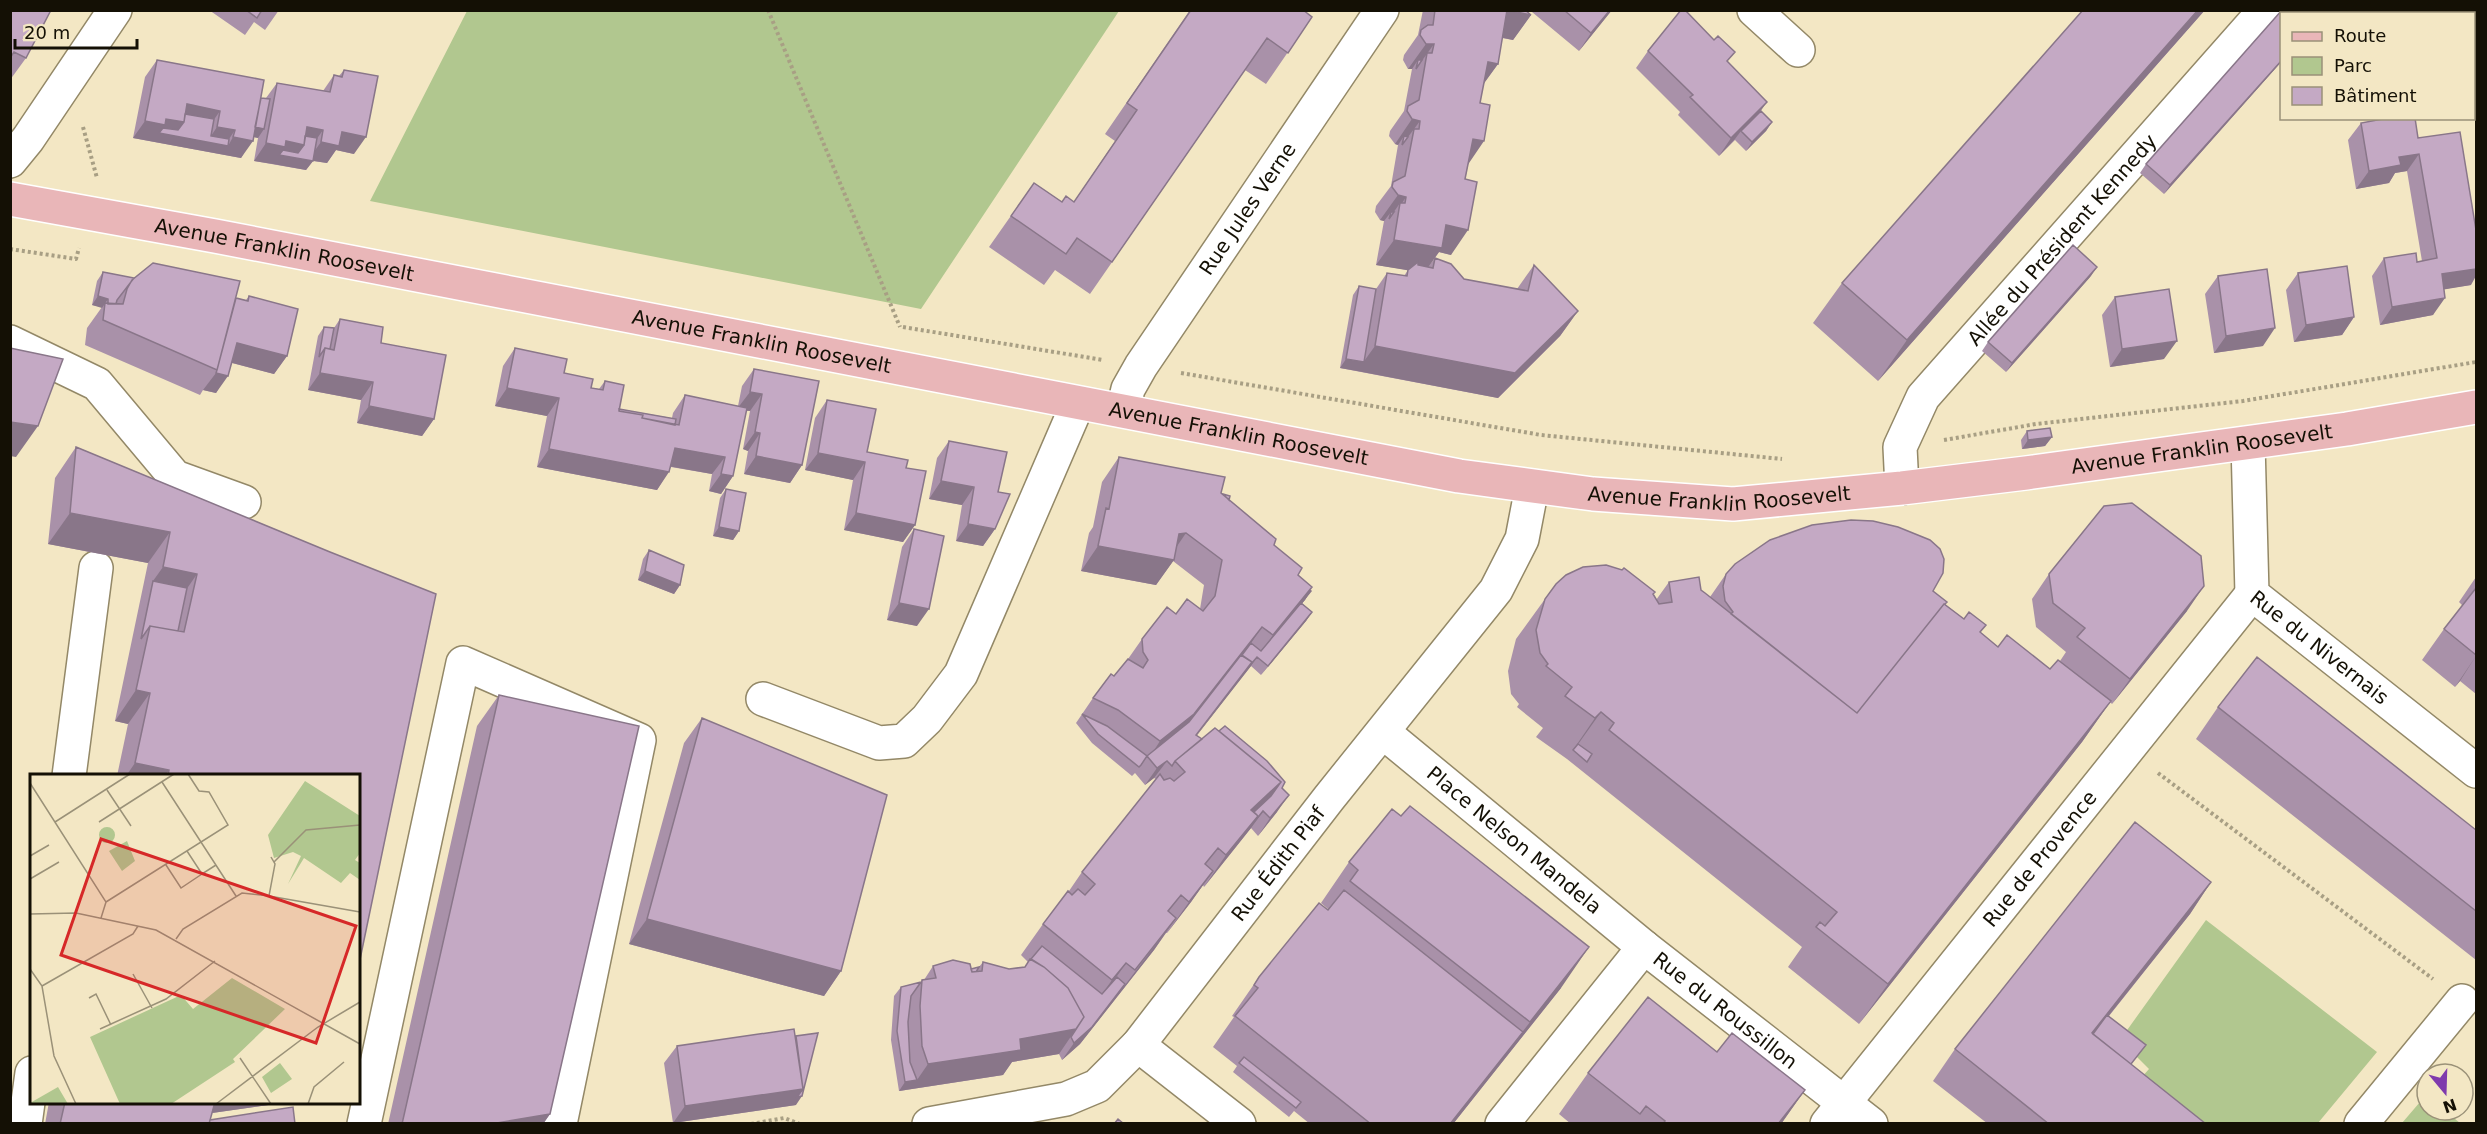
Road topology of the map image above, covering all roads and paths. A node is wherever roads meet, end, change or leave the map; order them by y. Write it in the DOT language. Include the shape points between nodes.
graph roads {
  1 [pos="115,10"];
  2 [pos="768,10"];
  3 [pos="1382,10"];
  4 [pos="1754,10"];
  5 [pos="2265,10"];
  6 [pos="1798,50"];
  7 [pos="10,161"];
  8 [pos="10,199"];
  9 [pos="79,247"];
  10 [pos="10,249"];
  11 [pos="900,327"];
  12 [pos="10,342"];
  13 [pos="2476,362"];
  14 [pos="1176,372"];
  15 [pos="1078,403"];
  16 [pos="2476,407"];
  17 [pos="1123,410"];
  18 [pos="2248,442"];
  19 [pos="1900,447"];
  20 [pos="1788,460"];
  21 [pos="1533,487"];
  22 [pos="1902,488"];
  23 [pos="244,502"];
  24 [pos="96,568"];
  25 [pos="2252,594"];
  26 [pos="763,699"];
  27 [pos="1383,732"];
  28 [pos="2128,750"];
  29 [pos="2476,771"];
  30 [pos="69,774"];
  31 [pos="1644,947"];
  32 [pos="2462,1000"];
  33 [pos="1138,1045"];
  34 [pos="30,1088"];
  35 [pos="1836,1113"];
  36 [pos="25,1124"];
  37 [pos="364,1124"];
  38 [pos="560,1124"];
  39 [pos="751,1124"];
  40 [pos="800,1124"];
  41 [pos="929,1124"];
  42 [pos="1239,1124"];
  43 [pos="1502,1124"];
  44 [pos="1871,1124"];
  45 [pos="2361,1124"];
  1 -- 7 [label="street"];
  2 -- 11 [label="path"];
  3 -- 17 [label="street, Rue Jules Verne" via="1141,366 1128,389"];
  4 -- 6 [label="street"];
  5 -- 19 [label="street, Allée du Président Kennedy" via="1923,398"];
  8 -- 15 [label="main road, Avenue Franklin Roosevelt"];
  9 -- 10 [label="path" via="76,259"];
  12 -- 23 [label="street" via="97,384 175,477"];
  13 -- 19 [label="path" via="2242,401 2036,424"];
  14 -- 20 [label="path" via="1540,435"];
  15 -- 17 [label="main road, Avenue Franklin Roosevelt"];
  15 -- 26 [label="street" via="961,674 927,719 904,741 879,743"];
  16 -- 18 [label="main road, Avenue Franklin Roosevelt"];
  17 -- 21 [label="main road, Avenue Franklin Roosevelt"];
  18 -- 22 [label="main road, Avenue Franklin Roosevelt"];
  18 -- 25 [label="street, Rue du Nivernais"];
  19 -- 22 [label="street, Allée du Président Kennedy"];
  21 -- 22 [label="main road, Avenue Franklin Roosevelt" via="1733,504"];
  21 -- 27 [label="street, Rue Édith Piaf" via="1522,539 1496,590"];
  24 -- 30 [label="street"];
  25 -- 28 [label="street, Rue de Provence"];
  25 -- 29 [label="street, Rue du Nivernais"];
  27 -- 31 [label="street, Place Nelson Mandela"];
  27 -- 33 [label="street, Rue Édith Piaf"];
  28 -- 32 [label="path"];
  28 -- 35 [label="street, Rue de Provence"];
  31 -- 35 [label="street, Rue du Roussillon"];
  31 -- 43 [label="street, Rue du Roussillon"];
  32 -- 45 [label="street"];
  33 -- 41 [label="street, Rue Édith Piaf" via="1097,1086 1066,1099"];
  33 -- 42 [label="street"];
  34 -- 36 [label="street"];
  35 -- 44 [label="street, Rue du Roussillon"];
  37 -- 38 [label="street" via="463,663 639,740"];
  39 -- 40 [label="path" via="784,1118"];
}
